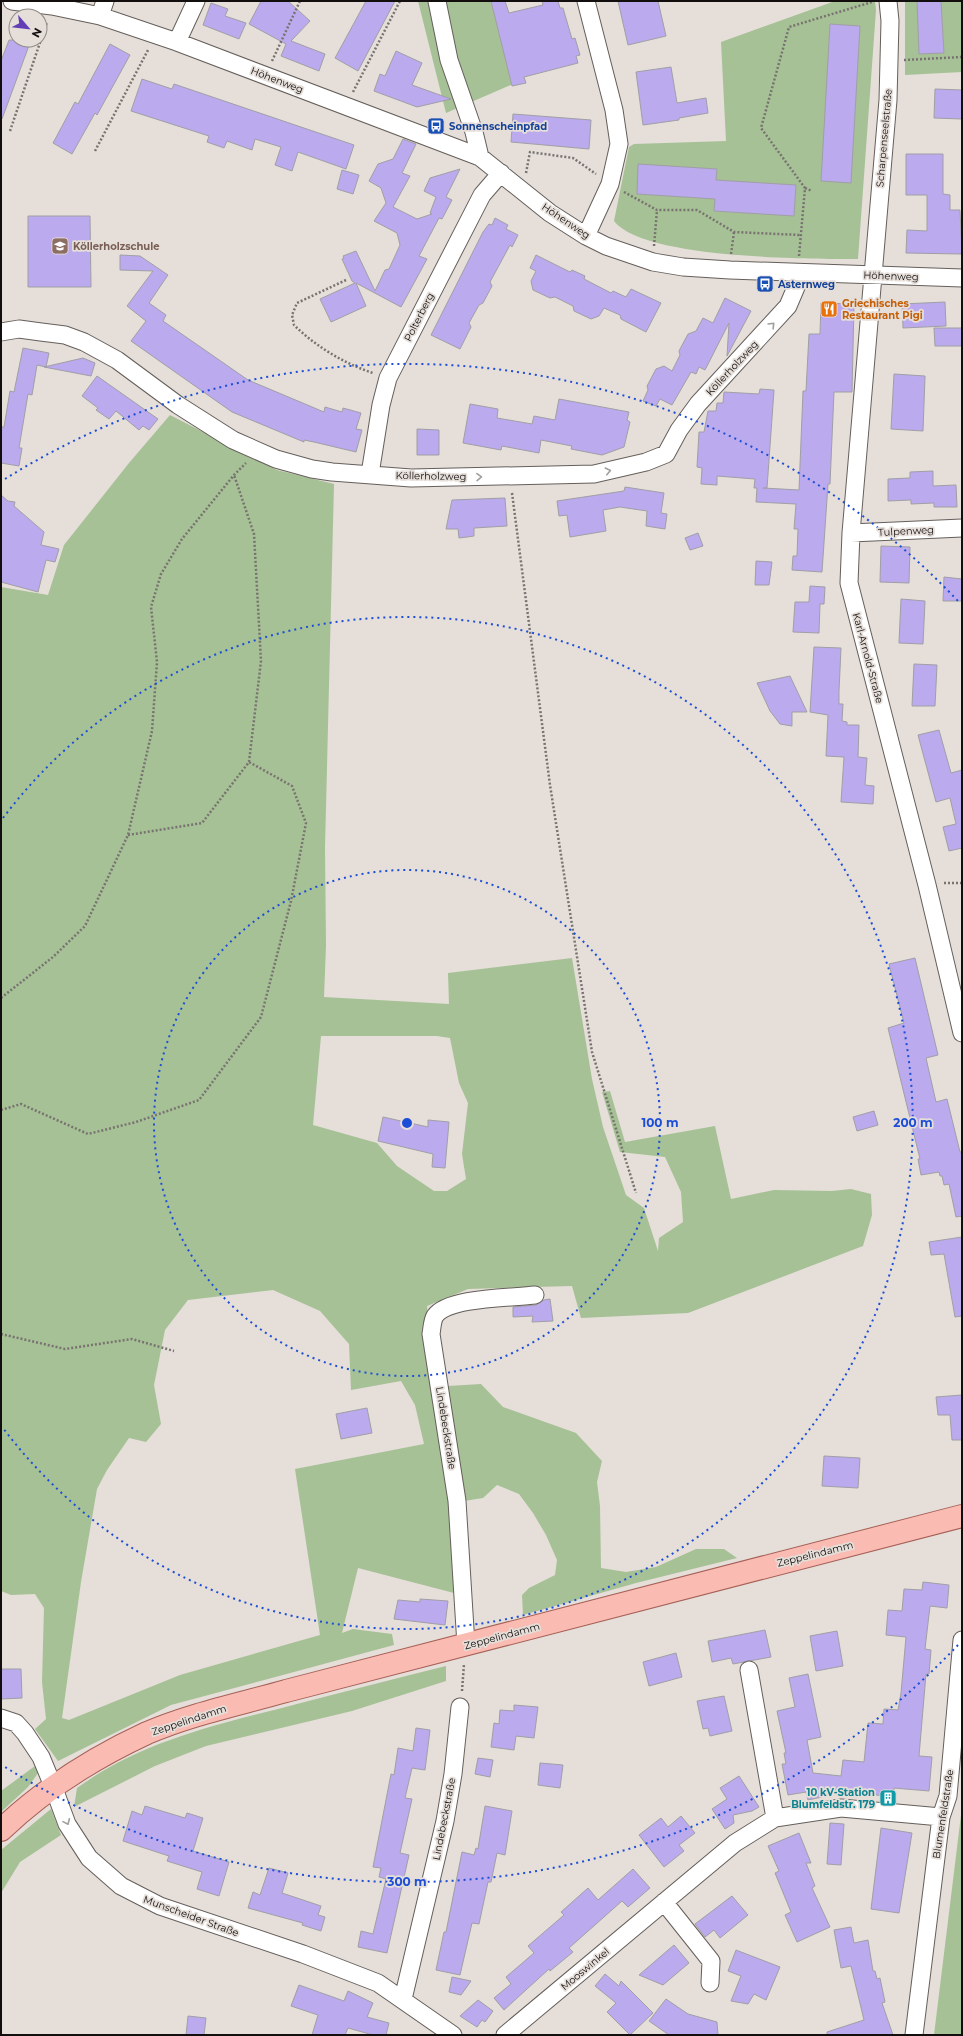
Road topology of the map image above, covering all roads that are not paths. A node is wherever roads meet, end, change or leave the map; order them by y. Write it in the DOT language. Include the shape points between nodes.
graph roads {
  1 [pos="12,1"];
  2 [pos="196,1"];
  3 [pos="437,1"];
  4 [pos="586,1"];
  5 [pos="888,1"];
  6 [pos="103,8"];
  7 [pos="177,42"];
  8 [pos="480,157"];
  9 [pos="501,173"];
  10 [pos="586,236"];
  11 [pos="800,273"];
  12 [pos="872,275"];
  13 [pos="962,278"];
  14 [pos="1,332"];
  15 [pos="370,474"];
  16 [pos="962,528"];
  17 [pos="851,533"];
  18 [pos="962,1033"];
  19 [pos="535,1295"];
  20 [pos="962,1516"];
  21 [pos="962,1640"];
  22 [pos="466,1645"];
  23 [pos="749,1670"];
  24 [pos="460,1707"];
  25 [pos="1,1718"];
  26 [pos="53,1786"];
  27 [pos="941,1817"];
  28 [pos="775,1818"];
  29 [pos="1,1830"];
  30 [pos="664,1902"];
  31 [pos="710,1983"];
  32 [pos="403,1999"];
  33 [pos="453,2035"];
  34 [pos="505,2035"];
  35 [pos="914,2035"];
  1 -- 6 [label="street, Höhenweg"];
  2 -- 7 [label="street"];
  3 -- 8 [label="street" via="449,60"];
  4 -- 10 [label="street" via="617,126 619,144 610,184"];
  5 -- 12 [label="street, Scharpenseelstraße" via="890,60"];
  6 -- 7 [label="street, Höhenweg" via="156,35"];
  7 -- 8 [label="street, Höhenweg"];
  8 -- 9 [label="street, Höhenweg"];
  9 -- 10 [label="street, Höhenweg" via="550,213"];
  9 -- 15 [label="street, Polterberg" via="482,195 388,378 381,404"];
  10 -- 11 [label="street, Höhenweg" via="606,246 653,262 683,267"];
  11 -- 12 [label="street, Höhenweg"];
  15 -- 11 [label="street, Köllerholzweg, one-way" via="411,478 594,474 646,462 666,454 698,404 788,306"];
  12 -- 13 [label="street, Höhenweg"];
  12 -- 17 [label="street, Karl-Arnold-Straße"];
  14 -- 15 [label="street, Köllerholzweg" via="19,329 84,342 117,360 211,428 257,452 312,469"];
  16 -- 17 [label="street, Tulpenweg"];
  17 -- 18 [label="street, Karl-Arnold-Straße" via="849,583 927,885"];
  19 -- 22 [label="street, Lindebeckstraße" via="464,1302 445,1308 435,1317 432,1334 457,1501"];
  20 -- 22 [label="main road, Zeppelindamm"];
  21 -- 27 [label="street, Blumenfeldstraße" via="948,1796"];
  22 -- 26 [label="main road, Zeppelindamm" via="218,1709 148,1733"];
  23 -- 28 [label="street"];
  24 -- 32 [label="street, Lindebeckstraße" via="445,1821"];
  25 -- 26 [label="street, Munscheider Straße" via="16,1723 25,1733 41,1757"];
  26 -- 29 [label="main road, Zeppelindamm" via="19,1812"];
  26 -- 32 [label="street, Munscheider Straße, one-way" via="67,1824 88,1858 121,1886 160,1906 303,1954 378,1983"];
  27 -- 28 [label="street, Mooswinkel" via="841,1808"];
  27 -- 35 [label="street, Blumenfeldstraße"];
  28 -- 30 [label="street, Mooswinkel" via="734,1843"];
  30 -- 31 [label="street" via="711,1961"];
  30 -- 34 [label="street, Mooswinkel"];
  32 -- 33 [label="street, Munscheider Straße"];
}
